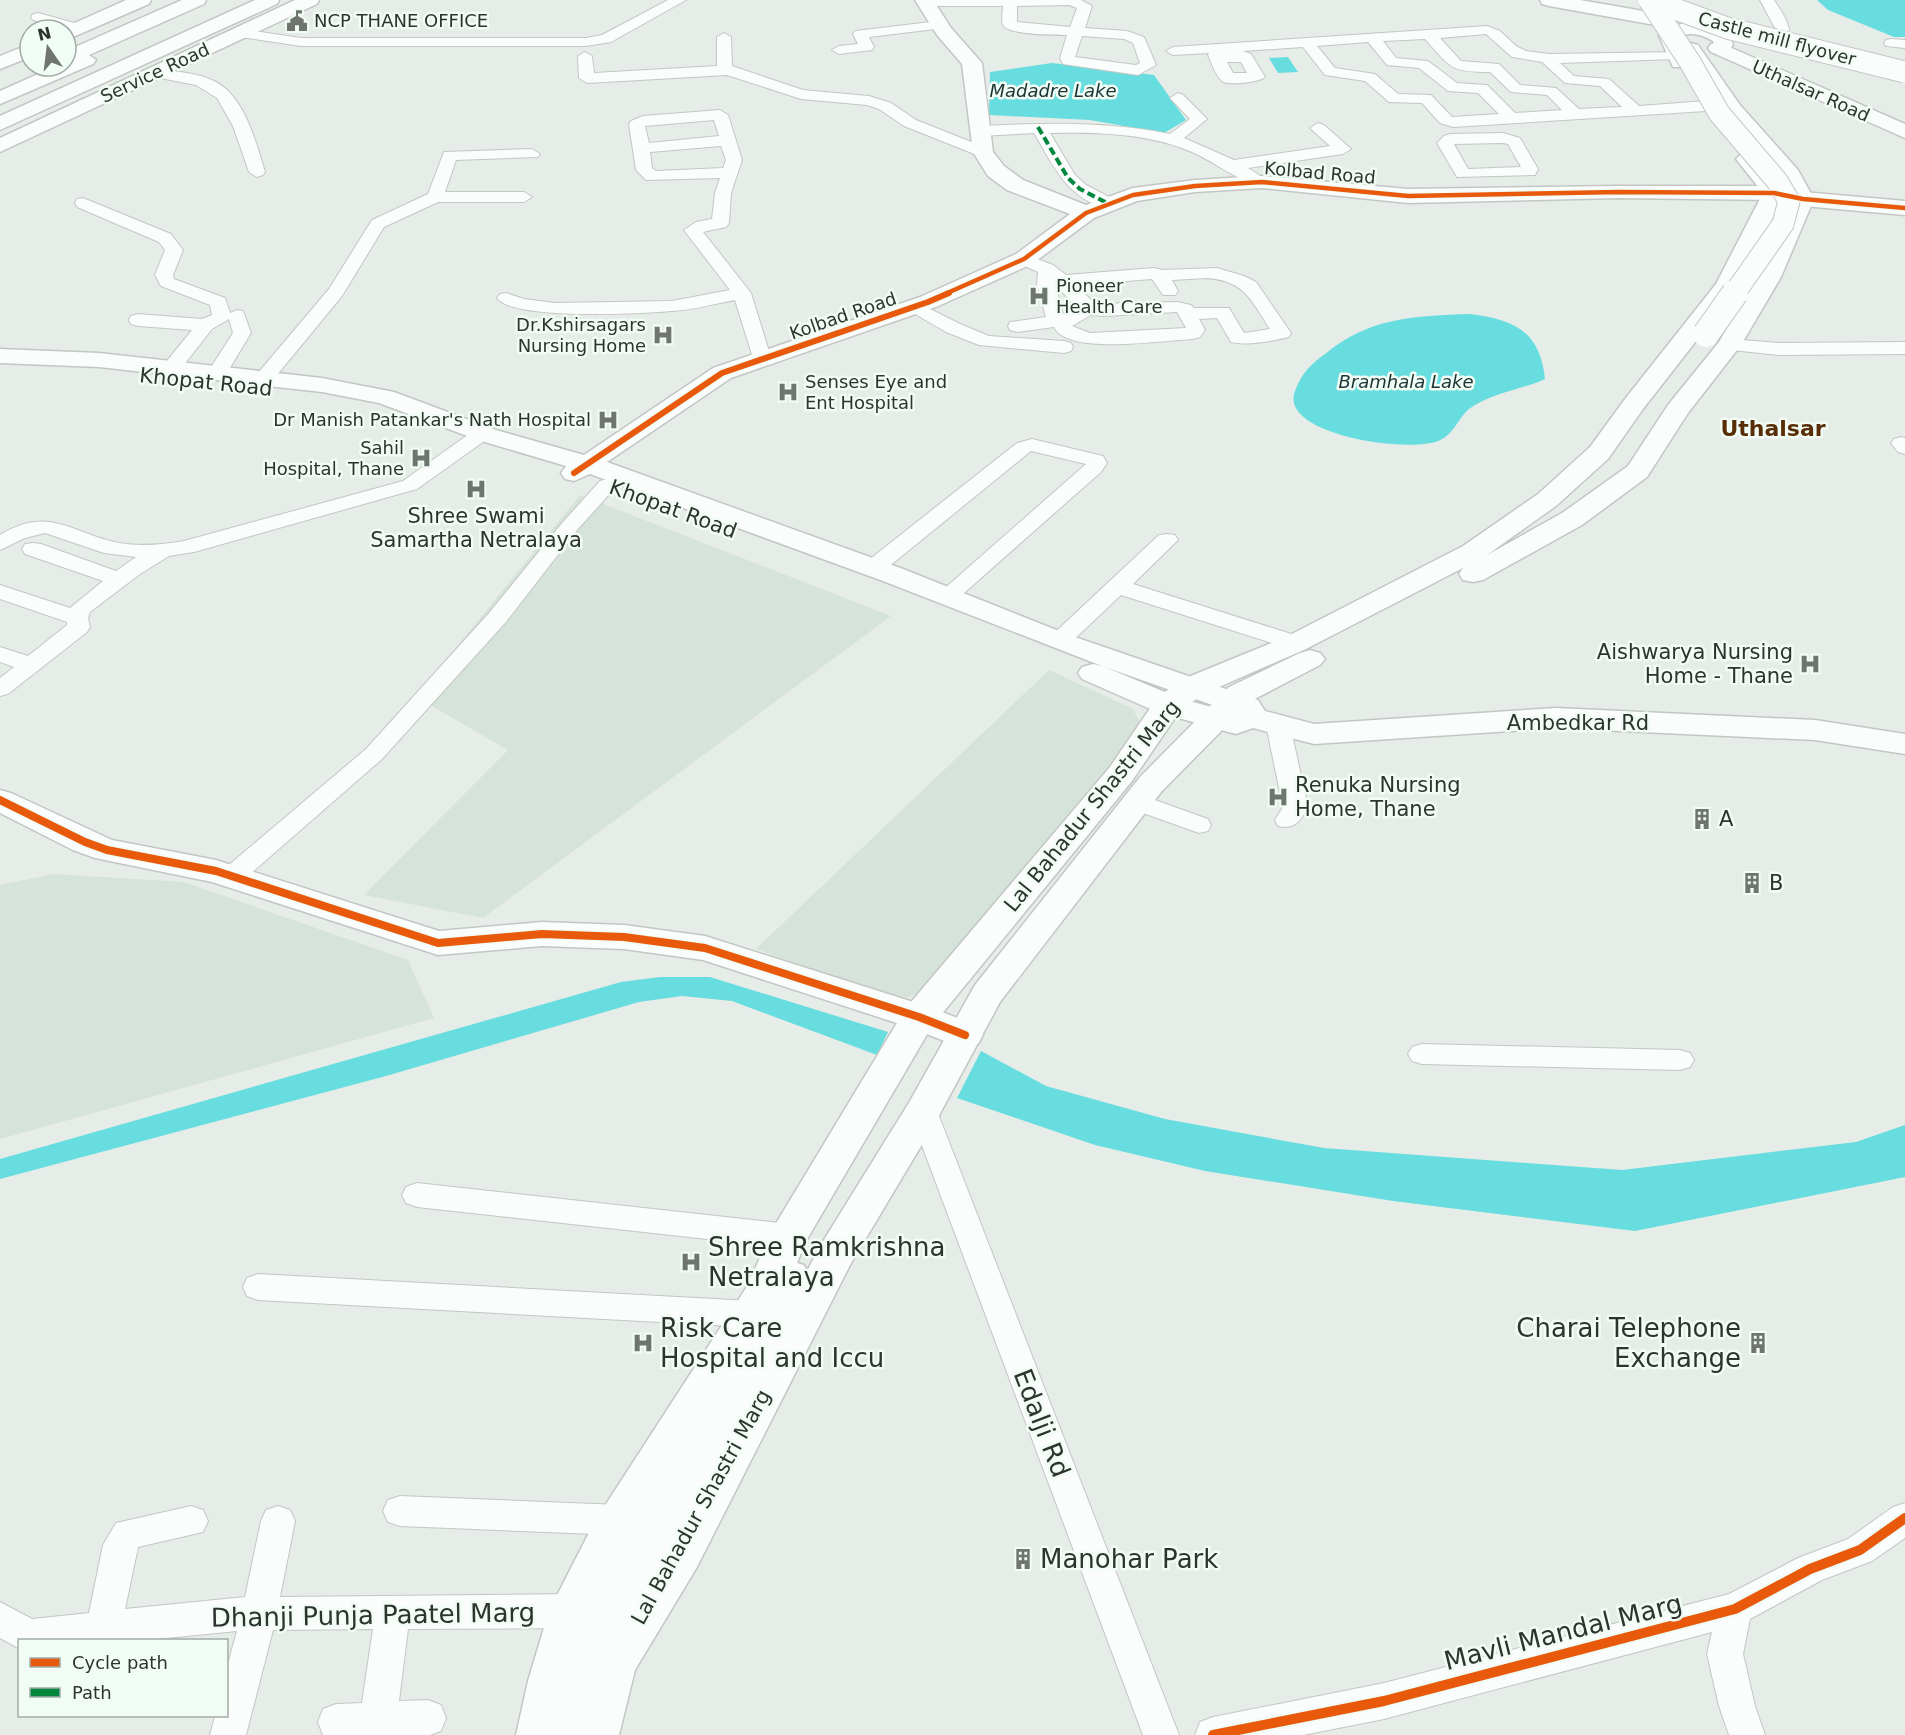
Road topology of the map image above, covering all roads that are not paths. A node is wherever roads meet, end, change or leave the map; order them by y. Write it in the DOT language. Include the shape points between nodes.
graph roads {
  1 [pos="142,0"];
  2 [pos="197,0"];
  3 [pos="221,0"];
  4 [pos="270,0"];
  5 [pos="310,0"];
  6 [pos="679,0"];
  7 [pos="1549,0"];
  8 [pos="1636,0"];
  9 [pos="1767,0"];
  10 [pos="925,1"];
  11 [pos="245,2"];
  12 [pos="1010,2"];
  13 [pos="1653,5"];
  14 [pos="939,25"];
  15 [pos="78,28"];
  16 [pos="1076,32"];
  17 [pos="240,33"];
  18 [pos="1428,33"];
  19 [pos="724,37"];
  20 [pos="1371,37"];
  21 [pos="1695,42"];
  22 [pos="1782,43"];
  23 [pos="1307,44"];
  24 [pos="839,50"];
  25 [pos="1173,51"];
  26 [pos="78,53"];
  27 [pos="18,55"];
  28 [pos="585,56"];
  29 [pos="1217,58"];
  30 [pos="1547,59"];
  31 [pos="0,63"];
  32 [pos="728,70"];
  33 [pos="1905,71"];
  34 [pos="155,73"];
  35 [pos="1905,77"];
  36 [pos="20,78"];
  37 [pos="0,87"];
  38 [pos="0,98"];
  39 [pos="1178,98"];
  40 [pos="1706,106"];
  41 [pos="1863,110"];
  42 [pos="1636,111"];
  43 [pos="0,112"];
  44 [pos="1576,115"];
  45 [pos="1512,119"];
  46 [pos="0,124"];
  47 [pos="1905,126"];
  48 [pos="1038,127"];
  49 [pos="1318,128"];
  50 [pos="980,130"];
  51 [pos="1905,132"];
  52 [pos="1173,139"];
  53 [pos="729,140"];
  54 [pos="0,146"];
  55 [pos="642,148"];
  56 [pos="983,153"];
  57 [pos="532,154"];
  58 [pos="1230,166"];
  59 [pos="257,172"];
  60 [pos="730,173"];
  61 [pos="1501,174"];
  62 [pos="1262,182"];
  63 [pos="1774,193"];
  64 [pos="1515,195"];
  65 [pos="435,197"];
  66 [pos="524,197"];
  67 [pos="1803,200"];
  68 [pos="83,203"];
  69 [pos="1109,204"];
  70 [pos="1905,208"];
  71 [pos="1086,213"];
  72 [pos="1024,259"];
  73 [pos="1047,269"];
  74 [pos="1161,276"];
  75 [pos="1063,280"];
  76 [pos="742,293"];
  77 [pos="171,298"];
  78 [pos="506,298"];
  79 [pos="916,307"];
  80 [pos="1089,309"];
  81 [pos="1182,311"];
  82 [pos="221,319"];
  83 [pos="138,320"];
  84 [pos="1017,326"];
  85 [pos="1730,345"];
  86 [pos="1064,347"];
  87 [pos="1905,348"];
  88 [pos="0,356"];
  89 [pos="762,358"];
  90 [pos="32,363"];
  91 [pos="0,367"];
  92 [pos="172,367"];
  93 [pos="218,372"];
  94 [pos="265,377"];
  95 [pos="479,436"];
  96 [pos="580,468"];
  97 [pos="607,485"];
  98 [pos="1537,507"];
  99 [pos="1574,509"];
  100 [pos="1167,540"];
  101 [pos="0,544"];
  102 [pos="33,549"];
  103 [pos="161,552"];
  104 [pos="873,568"];
  105 [pos="119,579"];
  106 [pos="1117,586"];
  107 [pos="0,592"];
  108 [pos="947,596"];
  109 [pos="77,618"];
  110 [pos="1059,641"];
  111 [pos="1296,643"];
  112 [pos="0,654"];
  113 [pos="32,665"];
  114 [pos="0,689"];
  115 [pos="1180,696"];
  116 [pos="1245,716"];
  117 [pos="1905,744"];
  118 [pos="0,800"];
  119 [pos="1138,802"];
  120 [pos="1287,820"];
  121 [pos="1199,825"];
  122 [pos="232,876"];
  123 [pos="919,1017"];
  124 [pos="965,1035"];
  125 [pos="1422,1054"];
  126 [pos="1680,1060"];
  127 [pos="923,1111"];
  128 [pos="417,1195"];
  129 [pos="789,1236"];
  130 [pos="836,1254"];
  131 [pos="790,1285"];
  132 [pos="258,1287"];
  133 [pos="751,1314"];
  134 [pos="400,1510"];
  135 [pos="1905,1518"];
  136 [pos="620,1520"];
  137 [pos="191,1521"];
  138 [pos="278,1521"];
  139 [pos="1735,1609"];
  140 [pos="572,1611"];
  141 [pos="393,1612"];
  142 [pos="259,1614"];
  143 [pos="0,1620"];
  144 [pos="104,1628"];
  145 [pos="428,1718"];
  146 [pos="336,1722"];
  147 [pos="377,1728"];
  148 [pos="228,1735"];
  149 [pos="540,1735"];
  150 [pos="571,1735"];
  151 [pos="595,1735"];
  152 [pos="1161,1735"];
  153 [pos="1213,1735"];
  154 [pos="1748,1735"];
  1 -- 15 [label="main road"];
  2 -- 26 [label="main road"];
  3 -- 38 [label="main road"];
  4 -- 46 [label="main road"];
  5 -- 17 [label="main road, Service Road"];
  6 -- 17 [label="street" via="606,39 586,42 301,42"];
  7 -- 13 [label="main road"];
  8 -- 13 [label="main road"];
  9 -- 22 [label="street" via="1779,19"];
  10 -- 12 [label="street"];
  10 -- 14 [label="main road"];
  11 -- 43 [label="main road"];
  12 -- 16 [label="street" via="1010,24 1014,26"];
  12 -- 16 [label="street" via="1079,2 1085,6"];
  13 -- 21 [label="main road"];
  13 -- 21 [label="main road"];
  13 -- 33 [label="main road, Castle mill flyover, bridge" via="1726,28"];
  13 -- 99 [label="main road, Castle mill flyover, bridge" via="1719,113 1778,181 1789,201 1783,224 1613,465"];
  14 -- 24 [label="street" via="860,34 867,47"];
  14 -- 50 [label="main road" via="972,63"];
  16 -- 16 [label="street" via="1068,61 1138,70 1148,65 1139,39"];
  17 -- 34 [label="main road, Service Road"];
  18 -- 20 [label="street"];
  18 -- 30 [label="street" via="1487,30 1514,53"];
  18 -- 44 [label="street" via="1456,64 1494,67 1516,89 1551,91"];
  19 -- 32 [label="street"];
  20 -- 23 [label="street"];
  20 -- 45 [label="street" via="1392,62 1423,64 1453,88 1482,88"];
  21 -- 22 [label="main road"];
  21 -- 30 [label="street"];
  21 -- 40 [label="main road"];
  21 -- 41 [label="main road, Uthalsar Road"];
  21 -- 67 [label="main road" via="1733,109 1790,175"];
  22 -- 33 [label="main road"];
  22 -- 35 [label="main road"];
  23 -- 25 [label="street"];
  23 -- 29 [label="street" via="1217,53"];
  23 -- 45 [label="street" via="1330,72 1370,77 1394,99 1426,98 1446,120"];
  27 -- 31 [label="main road"];
  28 -- 32 [label="street" via="587,78"];
  30 -- 42 [label="street" via="1570,80 1604,82"];
  32 -- 56 [label="street" via="801,94 885,106 910,123"];
  34 -- 54 [label="main road, Service Road"];
  34 -- 59 [label="street" via="216,88 246,139"];
  36 -- 37 [label="main road"];
  39 -- 52 [label="street" via="1199,119"];
  40 -- 42 [label="street"];
  40 -- 63 [label="main road"];
  41 -- 47 [label="main road"];
  41 -- 51 [label="main road, Uthalsar Road"];
  42 -- 44 [label="street"];
  44 -- 45 [label="street"];
  48 -- 50 [label="street"];
  48 -- 52 [label="street" via="1124,131"];
  48 -- 69 [label="street" via="1068,178"];
  49 -- 58 [label="street" via="1343,149"];
  50 -- 56 [label="main road"];
  52 -- 58 [label="street"];
  53 -- 55 [label="street"];
  53 -- 55 [label="street" via="720,115 643,121 637,124"];
  53 -- 60 [label="street" via="735,160"];
  55 -- 60 [label="street" via="644,170 652,176"];
  56 -- 71 [label="main road" via="996,171 1015,185"];
  57 -- 65 [label="street" via="450,155"];
  58 -- 62 [label="street"];
  60 -- 76 [label="street" via="720,223 693,230"];
  61 -- 61 [label="street" via="1463,174 1445,142 1503,138 1514,141 1530,169"];
  61 -- 64 [label="street"];
  62 -- 64 [label="main road, Kolbad Road" via="1408,196"];
  62 -- 69 [label="main road, Kolbad Road" via="1195,186 1133,195"];
  63 -- 64 [label="main road, Kolbad Road"];
  63 -- 67 [label="main road, Kolbad Road"];
  63 -- 98 [label="main road, Lal Bahadur Shastri Marg" via="1727,286 1599,453"];
  65 -- 66 [label="street"];
  65 -- 94 [label="street" via="378,224 336,292"];
  67 -- 70 [label="main road, Kolbad Road"];
  67 -- 85 [label="main road, Lal Bahadur Shastri Marg" via="1768,278"];
  68 -- 82 [label="street" via="165,238 174,250 164,275 167,282 219,302"];
  69 -- 71 [label="main road, Kolbad Road"];
  71 -- 72 [label="main road, Kolbad Road"];
  72 -- 73 [label="street"];
  72 -- 79 [label="main road, Kolbad Road"];
  73 -- 75 [label="street"];
  73 -- 84 [label="street" via="1046,285 1056,321"];
  74 -- 75 [label="street" via="1143,272"];
  74 -- 81 [label="street"];
  74 -- 81 [label="street" via="1217,272 1234,278 1250,286 1282,333 1242,339 1223,312"];
  75 -- 80 [label="street"];
  76 -- 78 [label="street" via="672,306 555,308 520,304"];
  76 -- 89 [label="street"];
  77 -- 82 [label="street" via="205,302 209,304 208,315"];
  79 -- 86 [label="street" via="986,341"];
  79 -- 89 [label="main road, Kolbad Road"];
  80 -- 81 [label="street"];
  80 -- 81 [label="street" via="1063,321 1063,328 1090,339 1193,333 1196,330"];
  82 -- 83 [label="street"];
  82 -- 92 [label="street"];
  82 -- 93 [label="street" via="242,333"];
  85 -- 87 [label="street" via="1779,349"];
  85 -- 99 [label="main road, Lal Bahadur Shastri Marg" via="1677,410 1638,471"];
  88 -- 90 [label="main road, Khopat Road"];
  89 -- 96 [label="main road, Kolbad Road" via="722,373"];
  90 -- 91 [label="main road, Khopat Road"];
  90 -- 92 [label="main road, Khopat Road"];
  90 -- 95 [label="main road, Khopat Road" via="312,394 374,406"];
  92 -- 93 [label="main road, Khopat Road"];
  93 -- 94 [label="main road, Khopat Road"];
  94 -- 95 [label="main road, Khopat Road" via="385,397"];
  95 -- 96 [label="main road, Khopat Road"];
  95 -- 103 [label="street" via="410,485"];
  96 -- 97 [label="main road, Khopat Road"];
  96 -- 104 [label="main road, Khopat Road"];
  97 -- 115 [label="main road, Khopat Road"];
  97 -- 122 [label="street" via="497,618 374,754"];
  98 -- 99 [label="main road"];
  98 -- 111 [label="main road, Lal Bahadur Shastri Marg" via="1473,552"];
  99 -- 116 [label="main road, Lal Bahadur Shastri Marg" via="1411,609 1240,694"];
  100 -- 106 [label="street"];
  101 -- 103 [label="street" via="32,526 50,526 110,547"];
  102 -- 105 [label="street"];
  103 -- 105 [label="street"];
  104 -- 108 [label="main road, Khopat Road"];
  104 -- 108 [label="street" via="1024,447 1032,445 1096,460 1094,468"];
  105 -- 109 [label="street" via="80,609"];
  106 -- 110 [label="street"];
  106 -- 111 [label="street"];
  107 -- 109 [label="street"];
  108 -- 110 [label="main road, Khopat Road"];
  109 -- 113 [label="street" via="79,627"];
  110 -- 115 [label="main road, Khopat Road"];
  111 -- 115 [label="main road, Lal Bahadur Shastri Marg"];
  112 -- 113 [label="street"];
  113 -- 114 [label="street"];
  115 -- 116 [label="main road, Khopat Road"];
  115 -- 123 [label="main road, Lal Bahadur Shastri Marg" via="1121,774"];
  116 -- 117 [label="main road, Ambedkar Rd" via="1314,734 1556,718 1815,730"];
  116 -- 119 [label="main road, Lal Bahadur Shastri Marg" via="1151,784"];
  116 -- 120 [label="street" via="1296,808"];
  118 -- 122 [label="main road" via="107,850"];
  119 -- 121 [label="street"];
  119 -- 124 [label="main road, Lal Bahadur Shastri Marg" via="987,994"];
  122 -- 123 [label="main road" via="438,943 542,934 624,937 705,948"];
  123 -- 124 [label="main road"];
  123 -- 129 [label="main road, Lal Bahadur Shastri Marg"];
  124 -- 127 [label="main road, Lal Bahadur Shastri Marg"];
  125 -- 126 [label="street"];
  127 -- 130 [label="main road, Lal Bahadur Shastri Marg"];
  127 -- 152 [label="street, Edalji Rd"];
  128 -- 129 [label="street"];
  129 -- 131 [label="main road"];
  129 -- 133 [label="main road, Lal Bahadur Shastri Marg"];
  130 -- 131 [label="main road"];
  130 -- 151 [label="main road, Lal Bahadur Shastri Marg" via="681,1553 614,1662"];
  131 -- 150 [label="main road" via="755,1364 637,1558 594,1661"];
  132 -- 133 [label="street"];
  133 -- 136 [label="main road, Lal Bahadur Shastri Marg"];
  134 -- 136 [label="street"];
  135 -- 139 [label="street, Mavli Mandal Marg" via="1860,1550 1810,1569"];
  136 -- 140 [label="main road, Lal Bahadur Shastri Marg"];
  137 -- 144 [label="street" via="128,1534 120,1545"];
  138 -- 142 [label="street"];
  139 -- 153 [label="street, Mavli Mandal Marg" via="1384,1701"];
  139 -- 154 [label="street" via="1725,1654"];
  140 -- 141 [label="street, Dhanji Punja Paatel Marg"];
  140 -- 149 [label="main road, Lal Bahadur Shastri Marg"];
  141 -- 142 [label="street, Dhanji Punja Paatel Marg"];
  141 -- 147 [label="street"];
  142 -- 144 [label="street, Dhanji Punja Paatel Marg"];
  142 -- 148 [label="street"];
  143 -- 144 [label="street, Dhanji Punja Paatel Marg" via="28,1636"];
  145 -- 147 [label="street"];
  146 -- 147 [label="street"];
}
